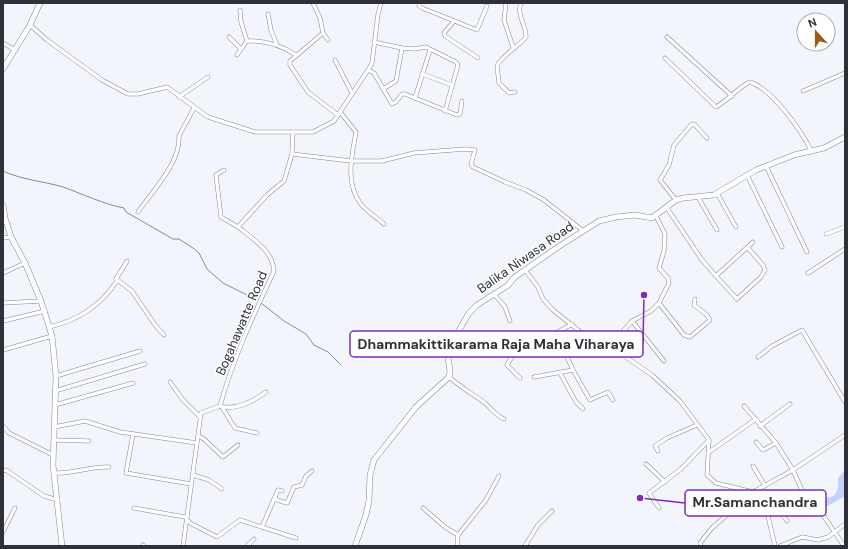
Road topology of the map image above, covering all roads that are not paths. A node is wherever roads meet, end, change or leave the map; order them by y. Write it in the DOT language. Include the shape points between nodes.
graph roads {
  1 [pos="40,3"];
  2 [pos="313,3"];
  3 [pos="381,3"];
  4 [pos="419,3"];
  5 [pos="506,3"];
  6 [pos="521,3"];
  7 [pos="487,6"];
  8 [pos="240,10"];
  9 [pos="268,14"];
  10 [pos="454,21"];
  11 [pos="30,25"];
  12 [pos="322,32"];
  13 [pos="229,37"];
  14 [pos="667,37"];
  15 [pos="328,40"];
  16 [pos="247,41"];
  17 [pos="374,42"];
  18 [pos="3,43"];
  19 [pos="277,45"];
  20 [pos="513,47"];
  21 [pos="402,48"];
  22 [pos="241,49"];
  23 [pos="15,50"];
  24 [pos="430,50"];
  25 [pos="237,55"];
  26 [pos="296,55"];
  27 [pos="478,58"];
  28 [pos="665,58"];
  29 [pos="335,60"];
  30 [pos="3,69"];
  31 [pos="368,70"];
  32 [pos="845,73"];
  33 [pos="422,74"];
  34 [pos="208,77"];
  35 [pos="452,86"];
  36 [pos="383,90"];
  37 [pos="803,91"];
  38 [pos="515,92"];
  39 [pos="352,93"];
  40 [pos="732,96"];
  41 [pos="179,97"];
  42 [pos="415,98"];
  43 [pos="462,101"];
  44 [pos="194,108"];
  45 [pos="445,110"];
  46 [pos="339,114"];
  47 [pos="293,132"];
  48 [pos="845,137"];
  49 [pos="708,138"];
  50 [pos="811,150"];
  51 [pos="292,154"];
  52 [pos="351,161"];
  53 [pos="766,166"];
  54 [pos="224,170"];
  55 [pos="747,175"];
  56 [pos="717,193"];
  57 [pos="698,197"];
  58 [pos="676,200"];
  59 [pos="3,205"];
  60 [pos="667,208"];
  61 [pos="138,212"];
  62 [pos="656,216"];
  63 [pos="384,224"];
  64 [pos="238,227"];
  65 [pos="736,227"];
  66 [pos="845,227"];
  67 [pos="582,230"];
  68 [pos="717,230"];
  69 [pos="826,234"];
  70 [pos="11,237"];
  71 [pos="3,238"];
  72 [pos="753,242"];
  73 [pos="748,248"];
  74 [pos="782,248"];
  75 [pos="845,249"];
  76 [pos="807,252"];
  77 [pos="128,261"];
  78 [pos="25,263"];
  79 [pos="525,270"];
  80 [pos="3,273"];
  81 [pos="808,273"];
  82 [pos="716,276"];
  83 [pos="116,279"];
  84 [pos="493,293"];
  85 [pos="696,299"];
  86 [pos="41,301"];
  87 [pos="3,303"];
  88 [pos="659,304"];
  89 [pos="45,311"];
  90 [pos="510,320"];
  91 [pos="3,321"];
  92 [pos="632,321"];
  93 [pos="572,324"];
  94 [pos="49,327"];
  95 [pos="556,333"];
  96 [pos="164,335"];
  97 [pos="52,336"];
  98 [pos="610,346"];
  99 [pos="3,350"];
  100 [pos="140,351"];
  101 [pos="758,357"];
  102 [pos="664,361"];
  103 [pos="145,364"];
  104 [pos="572,370"];
  105 [pos="560,372"];
  106 [pos="56,376"];
  107 [pos="449,377"];
  108 [pos="534,377"];
  109 [pos="520,378"];
  110 [pos="170,382"];
  111 [pos="133,383"];
  112 [pos="55,391"];
  113 [pos="266,392"];
  114 [pos="612,400"];
  115 [pos="845,402"];
  116 [pos="790,404"];
  117 [pos="55,405"];
  118 [pos="744,406"];
  119 [pos="221,407"];
  120 [pos="583,409"];
  121 [pos="200,417"];
  122 [pos="504,419"];
  123 [pos="756,419"];
  124 [pos="697,425"];
  125 [pos="3,426"];
  126 [pos="760,426"];
  127 [pos="54,427"];
  128 [pos="257,433"];
  129 [pos="133,434"];
  130 [pos="845,435"];
  131 [pos="198,436"];
  132 [pos="54,440"];
  133 [pos="709,440"];
  134 [pos="89,441"];
  135 [pos="756,442"];
  136 [pos="197,443"];
  137 [pos="776,443"];
  138 [pos="238,445"];
  139 [pos="658,451"];
  140 [pos="709,452"];
  141 [pos="53,455"];
  142 [pos="646,464"];
  143 [pos="753,466"];
  144 [pos="109,467"];
  145 [pos="793,470"];
  146 [pos="3,471"];
  147 [pos="312,471"];
  148 [pos="55,473"];
  149 [pos="192,475"];
  150 [pos="499,476"];
  151 [pos="666,481"];
  152 [pos="191,484"];
  153 [pos="765,486"];
  154 [pos="222,489"];
  155 [pos="282,491"];
  156 [pos="753,492"];
  157 [pos="274,499"];
  158 [pos="58,500"];
  159 [pos="784,503"];
  160 [pos="15,508"];
  161 [pos="134,508"];
  162 [pos="423,508"];
  163 [pos="658,508"];
  164 [pos="762,509"];
  165 [pos="778,509"];
  166 [pos="552,511"];
  167 [pos="768,516"];
  168 [pos="186,517"];
  169 [pos="787,521"];
  170 [pos="845,524"];
  171 [pos="262,527"];
  172 [pos="3,532"];
  173 [pos="834,532"];
  174 [pos="458,536"];
  175 [pos="296,538"];
  176 [pos="254,539"];
  177 [pos="62,546"];
  178 [pos="183,546"];
  179 [pos="247,546"];
  180 [pos="355,546"];
  181 [pos="457,546"];
  182 [pos="525,546"];
  183 [pos="701,546"];
  184 [pos="775,546"];
  185 [pos="780,546"];
  186 [pos="844,546"];
  1 -- 11 [label="street"];
  2 -- 12 [label="street" via="320,18"];
  3 -- 17 [label="street"];
  4 -- 10 [label="street" via="422,8"];
  5 -- 20 [label="street" via="504,20"];
  6 -- 20 [label="street" via="521,20 526,36 525,40"];
  7 -- 10 [label="street" via="477,30"];
  8 -- 16 [label="street"];
  9 -- 19 [label="street"];
  10 -- 27 [label="street" via="444,33 445,36"];
  11 -- 23 [label="street"];
  11 -- 41 [label="street" via="102,80 128,94 167,88"];
  12 -- 15 [label="street"];
  12 -- 26 [label="street"];
  13 -- 22 [label="street"];
  14 -- 40 [label="street"];
  16 -- 19 [label="street"];
  16 -- 22 [label="street"];
  17 -- 21 [label="street"];
  17 -- 31 [label="street" via="372,63"];
  18 -- 23 [label="street"];
  19 -- 26 [label="street"];
  20 -- 38 [label="street" via="497,66 499,83 508,93"];
  21 -- 24 [label="street" via="426,47"];
  21 -- 36 [label="street" via="396,81"];
  22 -- 25 [label="street"];
  23 -- 30 [label="street"];
  24 -- 33 [label="street"];
  24 -- 35 [label="street" via="458,65"];
  26 -- 46 [label="street" via="290,61 290,66 308,92"];
  28 -- 40 [label="street" via="713,106 716,107"];
  29 -- 39 [label="street"];
  31 -- 36 [label="street" via="374,73"];
  31 -- 39 [label="street"];
  32 -- 37 [label="street"];
  33 -- 35 [label="street"];
  33 -- 42 [label="street"];
  34 -- 41 [label="street"];
  35 -- 45 [label="street"];
  36 -- 42 [label="street" via="392,104 402,94"];
  39 -- 46 [label="street"];
  40 -- 50 [label="street" via="744,84 757,84 796,123"];
  41 -- 44 [label="street"];
  42 -- 45 [label="street"];
  43 -- 45 [label="street" via="460,114"];
  44 -- 47 [label="street" via="208,117 256,132"];
  44 -- 61 [label="street" via="178,136 172,166"];
  46 -- 47 [label="street" via="334,121 313,132"];
  46 -- 52 [label="street" via="356,132"];
  47 -- 51 [label="street"];
  48 -- 50 [label="street" via="824,148"];
  49 -- 58 [label="street" via="692,124 674,145 669,165 660,180"];
  50 -- 53 [label="street"];
  51 -- 52 [label="street"];
  51 -- 64 [label="street" via="284,181 267,195"];
  52 -- 63 [label="street" via="351,176 358,199"];
  52 -- 67 [label="street" via="382,161 414,154 475,150 473,167 544,200"];
  53 -- 55 [label="street"];
  53 -- 76 [label="street"];
  54 -- 64 [label="street, Bogahawatte Road" via="216,174 221,217"];
  55 -- 56 [label="street"];
  55 -- 74 [label="street"];
  56 -- 57 [label="street"];
  56 -- 65 [label="street"];
  57 -- 58 [label="street"];
  57 -- 68 [label="street"];
  58 -- 60 [label="street"];
  59 -- 70 [label="street"];
  60 -- 62 [label="street"];
  60 -- 82 [label="street" via="702,260"];
  62 -- 67 [label="street, Balika Niwasa Road" via="652,218 635,215 607,219"];
  62 -- 88 [label="street" via="665,234 664,251 658,268 668,278 669,283"];
  64 -- 119 [label="street, Bogahawatte Road" via="260,244 274,260 274,271 240,344 228,376"];
  66 -- 69 [label="street"];
  67 -- 79 [label="street, Balika Niwasa Road"];
  70 -- 71 [label="street"];
  70 -- 78 [label="street"];
  72 -- 73 [label="street"];
  73 -- 82 [label="street"];
  73 -- 82 [label="street" via="765,270 762,277 737,299"];
  75 -- 81 [label="street"];
  77 -- 83 [label="street"];
  78 -- 80 [label="street"];
  78 -- 86 [label="street"];
  79 -- 84 [label="street, Balika Niwasa Road" via="507,286"];
  79 -- 93 [label="street" via="538,287 543,299"];
  83 -- 94 [label="street" via="113,287 95,307 66,323"];
  83 -- 96 [label="street" via="132,291"];
  84 -- 90 [label="street" via="505,307"];
  84 -- 107 [label="street, Balika Niwasa Road" via="469,313 451,344 448,354"];
  85 -- 88 [label="street" via="694,305 710,320 690,337 684,335"];
  86 -- 87 [label="street"];
  86 -- 89 [label="street"];
  88 -- 92 [label="street" via="652,311"];
  89 -- 91 [label="street"];
  89 -- 94 [label="street"];
  92 -- 98 [label="street"];
  92 -- 102 [label="street"];
  93 -- 95 [label="street"];
  93 -- 98 [label="street" via="588,338"];
  94 -- 97 [label="street"];
  95 -- 104 [label="street"];
  95 -- 109 [label="street" via="519,345 507,365"];
  97 -- 99 [label="street"];
  97 -- 106 [label="street"];
  98 -- 124 [label="street" via="652,375 680,401"];
  100 -- 106 [label="street"];
  101 -- 115 [label="street" via="772,346 802,330"];
  103 -- 112 [label="street"];
  104 -- 105 [label="street"];
  104 -- 114 [label="street" via="590,400 608,392"];
  105 -- 108 [label="street"];
  105 -- 120 [label="street" via="576,402"];
  106 -- 112 [label="street"];
  107 -- 122 [label="street" via="486,404 496,416"];
  107 -- 180 [label="street" via="416,407 374,460 366,515"];
  110 -- 121 [label="street"];
  111 -- 117 [label="street"];
  112 -- 117 [label="street"];
  113 -- 119 [label="street" via="254,401 238,406"];
  116 -- 126 [label="street"];
  117 -- 127 [label="street"];
  118 -- 123 [label="street"];
  119 -- 121 [label="street" via="201,413"];
  119 -- 128 [label="street" via="236,428"];
  121 -- 131 [label="street"];
  123 -- 126 [label="street"];
  123 -- 140 [label="street"];
  124 -- 133 [label="street"];
  124 -- 139 [label="street" via="655,446"];
  125 -- 141 [label="street" via="9,433"];
  126 -- 137 [label="street"];
  127 -- 129 [label="street" via="85,421"];
  127 -- 132 [label="street"];
  129 -- 136 [label="street"];
  129 -- 152 [label="street" via="126,473"];
  130 -- 145 [label="street"];
  131 -- 136 [label="street"];
  131 -- 138 [label="street" via="223,457"];
  132 -- 134 [label="street"];
  132 -- 141 [label="street"];
  133 -- 140 [label="street"];
  133 -- 151 [label="street"];
  135 -- 137 [label="street" via="763,450"];
  136 -- 149 [label="street"];
  137 -- 145 [label="street"];
  140 -- 156 [label="street" via="707,475 710,480"];
  141 -- 148 [label="street"];
  142 -- 151 [label="street"];
  143 -- 153 [label="street"];
  144 -- 148 [label="street"];
  145 -- 153 [label="street"];
  145 -- 173 [label="street" via="804,495 823,515"];
  146 -- 158 [label="street" via="6,470 44,496"];
  147 -- 157 [label="street" via="302,485 294,487 287,503"];
  148 -- 158 [label="street"];
  149 -- 152 [label="street"];
  149 -- 154 [label="street" via="209,480"];
  150 -- 174 [label="street" via="486,500"];
  151 -- 163 [label="street" via="649,493"];
  152 -- 168 [label="street"];
  153 -- 156 [label="street"];
  155 -- 157 [label="street" via="278,490"];
  156 -- 183 [label="street" via="712,528 700,543"];
  157 -- 171 [label="street"];
  158 -- 177 [label="street"];
  159 -- 165 [label="street"];
  160 -- 172 [label="street"];
  161 -- 168 [label="street"];
  162 -- 174 [label="street"];
  164 -- 167 [label="street"];
  165 -- 167 [label="street"];
  165 -- 169 [label="street"];
  166 -- 182 [label="street" via="538,525"];
  167 -- 184 [label="street"];
  168 -- 171 [label="street" via="190,523 217,537 240,520"];
  168 -- 178 [label="street"];
  170 -- 173 [label="street"];
  171 -- 175 [label="street"];
  173 -- 185 [label="street" via="818,540 805,536"];
  173 -- 186 [label="street"];
  174 -- 181 [label="street"];
  176 -- 179 [label="street"];
}
